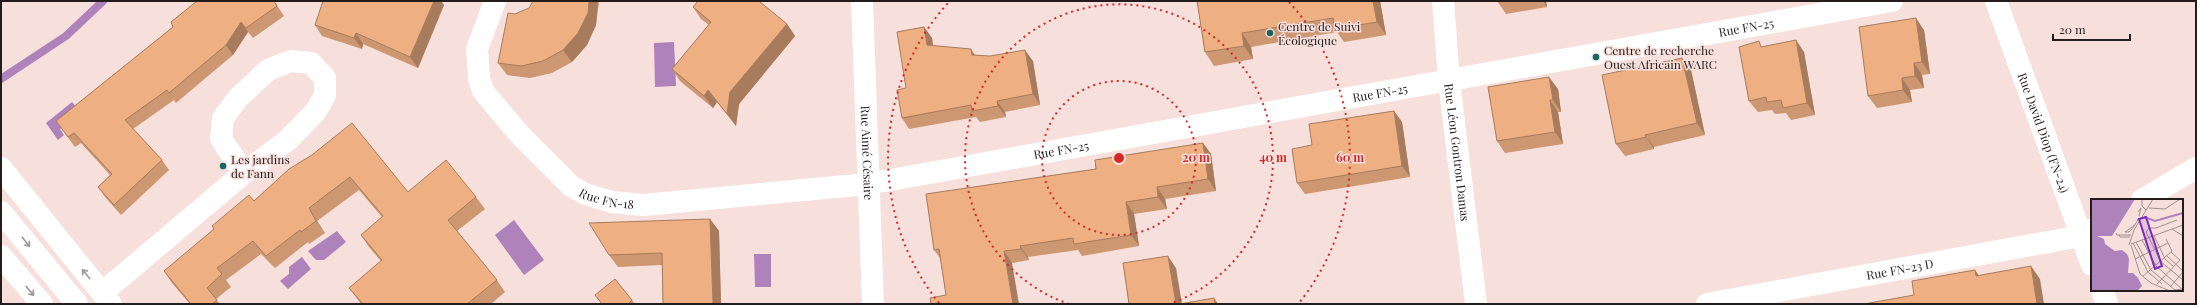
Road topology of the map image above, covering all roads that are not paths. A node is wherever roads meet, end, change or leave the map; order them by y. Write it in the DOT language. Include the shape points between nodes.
graph roads {
  1 [pos="495,1"];
  2 [pos="862,1"];
  3 [pos="1443,1"];
  4 [pos="1892,1"];
  5 [pos="1996,1"];
  6 [pos="1449,81"];
  7 [pos="1,168"];
  8 [pos="2196,168"];
  9 [pos="244,173"];
  10 [pos="868,184"];
  11 [pos="2144,199"];
  12 [pos="1,212"];
  13 [pos="2087,233"];
  14 [pos="1,256"];
  15 [pos="2091,259"];
  16 [pos="2102,291"];
  17 [pos="107,299"];
  18 [pos="42,304"];
  19 [pos="77,304"];
  20 [pos="873,304"];
  21 [pos="1476,304"];
  22 [pos="1707,304"];
  23 [pos="2107,304"];
  1 -- 10 [label="main road, Rue FN-18" via="477,49 479,78 483,91 558,175 585,194 612,202 643,205"];
  2 -- 10 [label="main road, Rue Aimé Césaire"];
  3 -- 6 [label="main road, Rue Léon Gontron Damas"];
  4 -- 6 [label="main road, Rue FN-25"];
  5 -- 13 [label="main road, Rue David Diop (FN-24)"];
  6 -- 10 [label="main road, Rue FN-25"];
  6 -- 21 [label="main road, Rue Léon Gontron Damas"];
  17 -- 7 [label="main road, one-way"];
  8 -- 11 [label="main road"];
  9 -- 9 [label="main road" via="289,139 316,111 325,95 325,78 311,63 291,61 268,70 238,98 223,118 221,139"];
  9 -- 17 [label="main road"];
  10 -- 20 [label="main road, Rue Aimé Césaire"];
  12 -- 19 [label="main road, one-way"];
  13 -- 15 [label="main road, Rue David Diop (FN-24)"];
  13 -- 22 [label="main road, Rue FN-23 D"];
  14 -- 18 [label="main road, one-way"];
  16 -- 23 [label="main road"];
}
